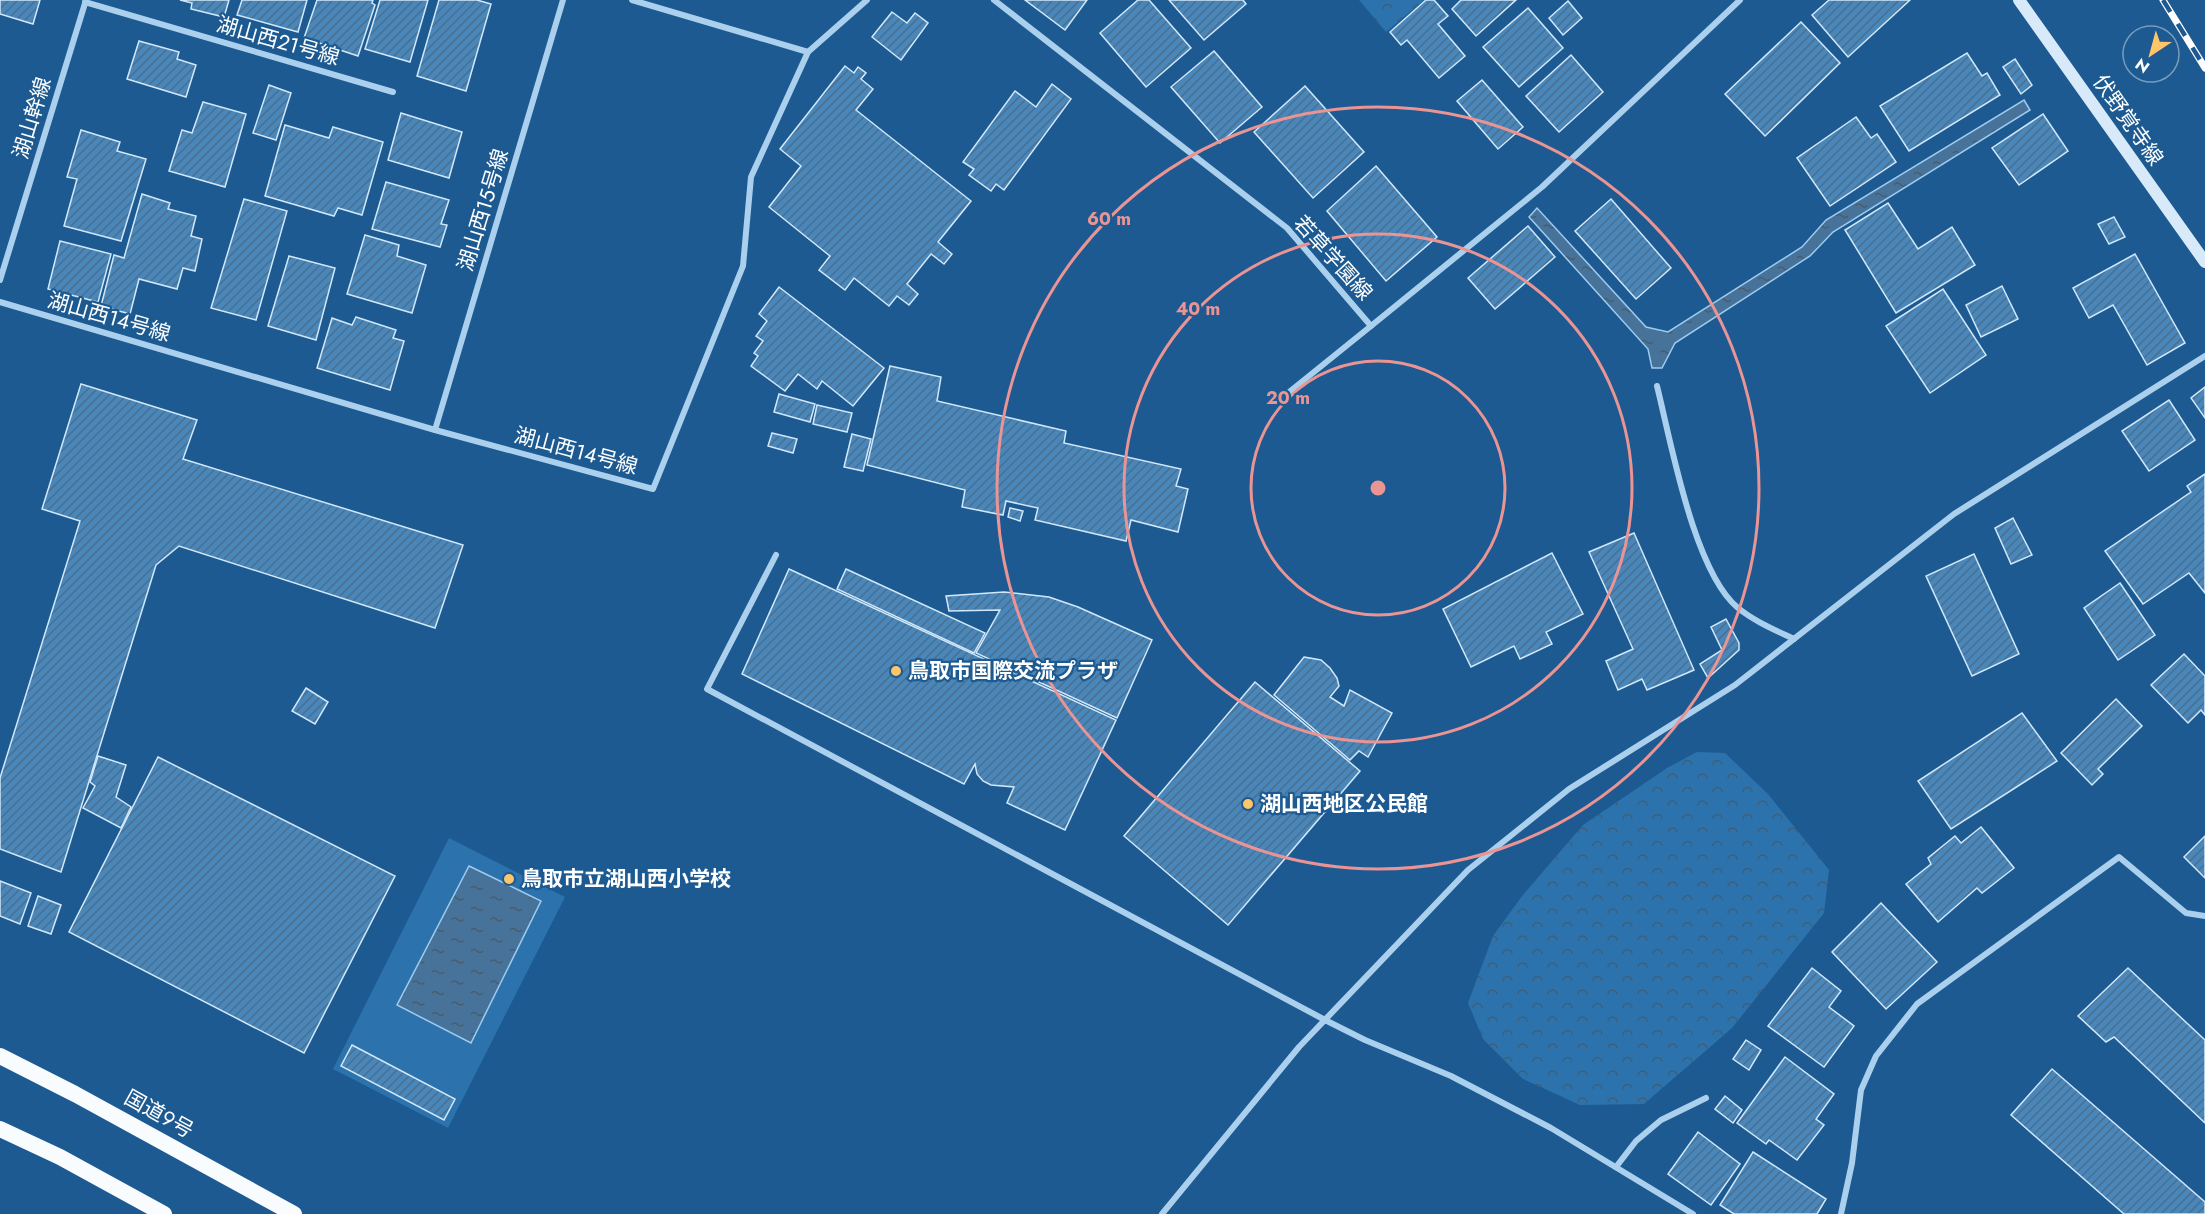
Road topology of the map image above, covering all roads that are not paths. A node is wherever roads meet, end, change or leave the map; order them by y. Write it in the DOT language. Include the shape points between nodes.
graph roads {
  1 [pos="563,0"];
  2 [pos="632,0"];
  3 [pos="867,0"];
  4 [pos="994,0"];
  5 [pos="1740,0"];
  6 [pos="2019,0"];
  7 [pos="85,1"];
  8 [pos="808,52"];
  9 [pos="393,92"];
  10 [pos="2205,262"];
  11 [pos="0,280"];
  12 [pos="0,302"];
  13 [pos="1371,326"];
  14 [pos="2205,356"];
  15 [pos="1658,386"];
  16 [pos="1278,401"];
  17 [pos="435,430"];
  18 [pos="776,555"];
  19 [pos="1794,639"];
  20 [pos="2205,916"];
  21 [pos="1325,1020"];
  22 [pos="0,1056"];
  23 [pos="1706,1098"];
  24 [pos="0,1129"];
  25 [pos="1616,1167"];
  26 [pos="164,1214"];
  27 [pos="294,1214"];
  28 [pos="1162,1214"];
  29 [pos="1693,1214"];
  30 [pos="1841,1214"];
  1 -- 17 [label="street, 湖山西15号線"];
  2 -- 8 [label="street"];
  3 -- 8 [label="street, 湖山西14号線"];
  4 -- 13 [label="street, 若草学園線" via="1287,228"];
  5 -- 13 [label="street, 若草学園線" via="1542,187"];
  6 -- 10 [label="main road, 伏野覚寺線"];
  7 -- 9 [label="street, 湖山西21号線"];
  7 -- 11 [label="street, 湖山幹線"];
  8 -- 17 [label="street, 湖山西14号線" via="751,177 743,267 653,489"];
  12 -- 17 [label="street, 湖山西14号線"];
  13 -- 16 [label="street"];
  14 -- 19 [label="street" via="1954,514"];
  15 -- 19 [label="street" via="1706,564 1737,608"];
  18 -- 21 [label="street" via="707,689"];
  19 -- 21 [label="street" via="1735,686 1569,789 1468,870"];
  20 -- 30 [label="street" via="2186,913 2119,857 1917,1004 1876,1056 1861,1090"];
  21 -- 25 [label="street" via="1451,1076"];
  21 -- 28 [label="street"];
  22 -- 27 [label="highway, 国道9号"];
  23 -- 25 [label="street" via="1661,1120 1636,1141"];
  24 -- 26 [label="highway"];
  25 -- 29 [label="street"];
}
